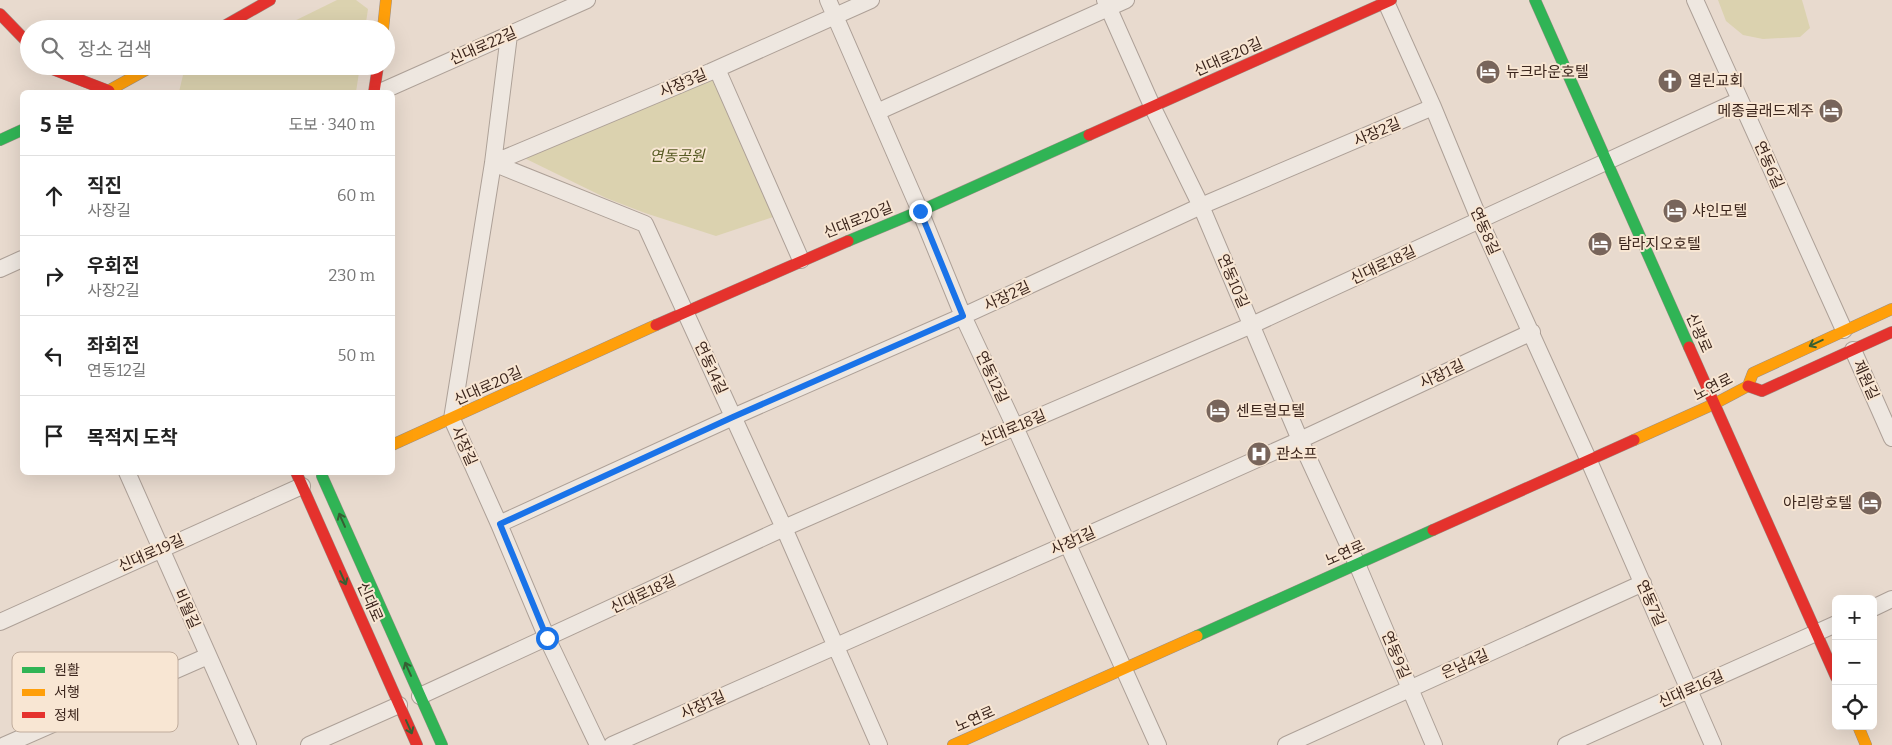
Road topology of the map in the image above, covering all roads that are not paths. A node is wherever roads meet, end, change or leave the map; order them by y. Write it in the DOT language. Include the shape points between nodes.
graph roads {
  1 [pos="270,0"];
  2 [pos="386,0"];
  3 [pos="587,0"];
  4 [pos="828,0"];
  5 [pos="871,0"];
  6 [pos="1126,0"];
  7 [pos="1535,0"];
  8 [pos="1695,0"];
  9 [pos="1387,1"];
  10 [pos="1107,4"];
  11 [pos="0,14"];
  12 [pos="835,16"];
  13 [pos="235,20"];
  14 [pos="384,20"];
  15 [pos="20,35"];
  16 [pos="509,35"];
  17 [pos="716,69"];
  18 [pos="67,75"];
  19 [pos="137,75"];
  20 [pos="377,75"];
  21 [pos="103,90"];
  22 [pos="111,90"];
  23 [pos="374,90"];
  24 [pos="385,90"];
  25 [pos="1740,100"];
  26 [pos="1153,108"];
  27 [pos="1433,108"];
  28 [pos="877,112"];
  29 [pos="20,131"];
  30 [pos="0,140"];
  31 [pos="1607,162"];
  32 [pos="493,163"];
  33 [pos="1201,206"];
  34 [pos="920,211"];
  35 [pos="1480,221"];
  36 [pos="20,260"];
  37 [pos="801,260"];
  38 [pos="0,269"];
  39 [pos="1892,308"];
  40 [pos="686,314"];
  41 [pos="963,316"];
  42 [pos="1252,325"];
  43 [pos="1844,330"];
  44 [pos="1532,332"];
  45 [pos="1892,332"];
  46 [pos="1853,350"];
  47 [pos="1748,386"];
  48 [pos="1714,404"];
  49 [pos="733,417"];
  50 [pos="452,419"];
  51 [pos="1015,427"];
  52 [pos="1892,438"];
  53 [pos="1300,440"];
  54 [pos="395,445"];
  55 [pos="1589,460"];
  56 [pos="128,475"];
  57 [pos="319,475"];
  58 [pos="327,475"];
  59 [pos="302,477"];
  60 [pos="500,524"];
  61 [pos="784,528"];
  62 [pos="1067,544"];
  63 [pos="160,549"];
  64 [pos="1358,564"];
  65 [pos="1642,583"];
  66 [pos="1892,599"];
  67 [pos="1877,606"];
  68 [pos="0,622"];
  69 [pos="1832,626"];
  70 [pos="1816,633"];
  71 [pos="547,638"];
  72 [pos="836,645"];
  73 [pos="208,656"];
  74 [pos="1124,668"];
  75 [pos="1832,668"];
  76 [pos="178,669"];
  77 [pos="1410,689"];
  78 [pos="1689,690"];
  79 [pos="420,696"];
  80 [pos="399,705"];
  81 [pos="1860,730"];
  82 [pos="36,732"];
  83 [pos="6,745"];
  84 [pos="248,745"];
  85 [pos="309,745"];
  86 [pos="417,745"];
  87 [pos="442,745"];
  88 [pos="598,745"];
  89 [pos="612,745"];
  90 [pos="878,745"];
  91 [pos="953,745"];
  92 [pos="1158,745"];
  93 [pos="1286,745"];
  94 [pos="1434,745"];
  95 [pos="1566,745"];
  96 [pos="1713,745"];
  97 [pos="1866,745"];
  1 -- 13 [label="main road"];
  2 -- 14 [label="main road"];
  3 -- 16 [label="street, 신대로22길"];
  4 -- 12 [label="street, 연동12길"];
  5 -- 12 [label="street, 사장3길"];
  6 -- 10 [label="street"];
  7 -- 31 [label="main road, 신광로"];
  8 -- 25 [label="street, 연동6길"];
  9 -- 26 [label="main road, 신대로20길"];
  9 -- 27 [label="street, 연동8길"];
  10 -- 26 [label="street, 연동10길"];
  10 -- 28 [label="street"];
  11 -- 15 [label="main road"];
  12 -- 17 [label="street, 사장3길"];
  12 -- 28 [label="street, 연동12길"];
  16 -- 24 [label="street, 신대로22길"];
  16 -- 32 [label="street, 사장길"];
  17 -- 32 [label="street, 사장3길"];
  17 -- 37 [label="street"];
  18 -- 21 [label="main road"];
  19 -- 22 [label="main road"];
  20 -- 23 [label="main road"];
  25 -- 31 [label="street, 신대로18길"];
  25 -- 43 [label="street, 연동6길"];
  26 -- 33 [label="street, 연동10길"];
  26 -- 34 [label="main road, 신대로20길"];
  27 -- 33 [label="street, 사장2길"];
  27 -- 35 [label="street, 연동8길"];
  28 -- 34 [label="street, 연동12길"];
  29 -- 30 [label="main road"];
  31 -- 35 [label="street, 신대로18길"];
  31 -- 48 [label="main road, 신광로"];
  32 -- 40 [label="street, 연동14길" via="645,224"];
  32 -- 50 [label="street, 사장길"];
  33 -- 41 [label="street, 사장2길"];
  33 -- 42 [label="street, 연동10길"];
  34 -- 37 [label="main road, 신대로20길"];
  34 -- 41 [label="street, 연동12길"];
  35 -- 42 [label="street, 신대로18길"];
  35 -- 44 [label="street, 연동8길"];
  36 -- 38 [label="street"];
  37 -- 40 [label="main road, 신대로20길"];
  39 -- 43 [label="main road, 노연로"];
  40 -- 49 [label="street, 연동14길"];
  40 -- 50 [label="main road, 신대로20길"];
  41 -- 49 [label="street, 사장2길"];
  41 -- 51 [label="street, 연동12길"];
  42 -- 51 [label="street, 신대로18길"];
  42 -- 53 [label="street, 연동10길"];
  43 -- 47 [label="main road, 노연로, one-way" via="1753,373"];
  44 -- 53 [label="street, 사장1길"];
  44 -- 55 [label="street, 연동8길"];
  45 -- 46 [label="main road, 노연로"];
  46 -- 47 [label="main road, 노연로" via="1762,391"];
  46 -- 52 [label="street, 제원길"];
  47 -- 48 [label="main road, 노연로"];
  48 -- 55 [label="main road, 노연로"];
  48 -- 70 [label="main road, 신광로"];
  49 -- 60 [label="street, 사장2길"];
  49 -- 61 [label="street, 연동14길"];
  50 -- 54 [label="main road, 신대로20길"];
  50 -- 60 [label="street, 사장길"];
  51 -- 61 [label="street, 신대로18길"];
  51 -- 62 [label="street, 연동12길"];
  53 -- 62 [label="street, 사장1길"];
  53 -- 64 [label="street, 연동10길"];
  55 -- 64 [label="main road, 노연로"];
  55 -- 65 [label="street, 연동7길"];
  56 -- 63 [label="street, 비월길"];
  57 -- 59 [label="main road"];
  79 -- 58 [label="main road, 신대로, one-way"];
  59 -- 63 [label="street, 신대로19길"];
  59 -- 80 [label="main road, 신대로, one-way"];
  60 -- 71 [label="street, 사장길"];
  61 -- 71 [label="street, 신대로18길"];
  61 -- 72 [label="street, 연동14길"];
  62 -- 72 [label="street, 사장1길"];
  62 -- 74 [label="street, 연동12길"];
  63 -- 68 [label="street, 신대로19길"];
  63 -- 73 [label="street, 비월길"];
  64 -- 74 [label="main road, 노연로"];
  64 -- 77 [label="street, 연동9길"];
  65 -- 77 [label="street, 은남4길"];
  65 -- 78 [label="street, 연동7길"];
  66 -- 67 [label="street"];
  69 -- 70 [label="street, 신대로16길"];
  70 -- 75 [label="main road, 신광로"];
  70 -- 78 [label="street, 신대로16길"];
  71 -- 79 [label="street, 신대로18길"];
  71 -- 88 [label="street, 사장길"];
  72 -- 89 [label="street, 사장1길"];
  72 -- 90 [label="street, 연동14길"];
  73 -- 76 [label="street"];
  73 -- 84 [label="street, 비월길"];
  74 -- 91 [label="main road, 노연로"];
  74 -- 92 [label="street, 연동12길"];
  77 -- 93 [label="street, 은남4길"];
  77 -- 94 [label="street, 연동9길"];
  78 -- 95 [label="street, 신대로16길"];
  78 -- 96 [label="street, 연동7길"];
  79 -- 87 [label="main road, 신대로"];
  80 -- 85 [label="street"];
  80 -- 86 [label="main road, 신대로, one-way"];
  81 -- 97 [label="main road"];
  82 -- 83 [label="street"];
}
